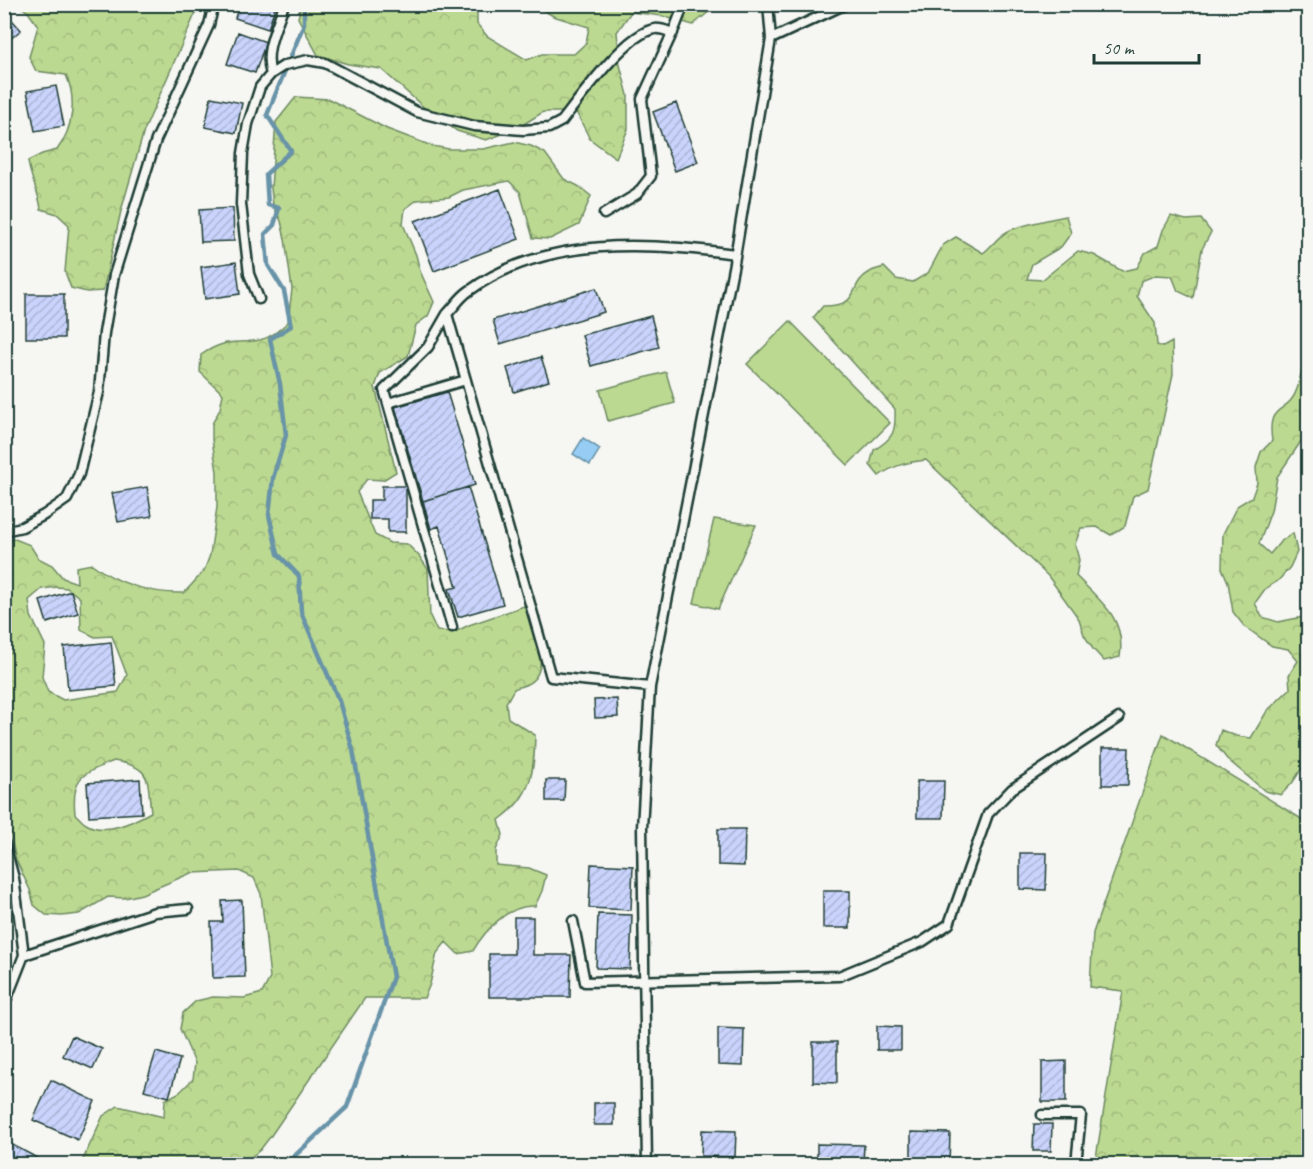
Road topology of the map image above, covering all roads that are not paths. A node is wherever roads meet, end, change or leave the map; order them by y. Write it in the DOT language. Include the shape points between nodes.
graph roads {
  1 [pos="214,4"];
  2 [pos="284,4"];
  3 [pos="684,4"];
  4 [pos="768,4"];
  5 [pos="846,4"];
  6 [pos="673,33"];
  7 [pos="771,39"];
  8 [pos="271,74"];
  9 [pos="604,214"];
  10 [pos="735,254"];
  11 [pos="259,299"];
  12 [pos="447,314"];
  13 [pos="466,380"];
  14 [pos="388,403"];
  15 [pos="4,531"];
  16 [pos="452,627"];
  17 [pos="650,687"];
  18 [pos="1119,718"];
  19 [pos="4,842"];
  20 [pos="188,909"];
  21 [pos="573,921"];
  22 [pos="24,955"];
  23 [pos="643,981"];
  24 [pos="4,1006"];
  25 [pos="1042,1115"];
  26 [pos="647,1164"];
  27 [pos="1076,1164"];
  1 -- 15 [label="lane" via="209,25 156,140 114,275 99,392 79,474 67,499 22,527"];
  2 -- 8 [label="lane" via="268,52"];
  3 -- 6 [label="lane"];
  4 -- 7 [label="lane"];
  5 -- 7 [label="lane"];
  6 -- 8 [label="lane" via="657,28 642,32 623,48 561,121 549,128 474,126 417,112 325,63 309,60 285,65"];
  6 -- 9 [label="lane" via="642,99 651,176 637,194"];
  7 -- 10 [label="lane"];
  8 -- 11 [label="lane" via="260,87 243,153 241,204 246,251 249,274"];
  10 -- 12 [label="lane" via="687,247 602,247 543,255 467,292"];
  10 -- 17 [label="lane"];
  12 -- 13 [label="lane"];
  12 -- 14 [label="lane" via="428,347 384,390"];
  13 -- 14 [label="lane"];
  13 -- 17 [label="lane" via="551,677"];
  14 -- 16 [label="lane"];
  17 -- 23 [label="lane" via="642,828"];
  18 -- 23 [label="lane" via="1012,789 988,814 949,924 922,942 839,976"];
  19 -- 22 [label="lane" via="14,878"];
  20 -- 22 [label="lane" via="155,912"];
  21 -- 23 [label="lane" via="585,982"];
  22 -- 24 [label="lane"];
  23 -- 26 [label="lane"];
  25 -- 27 [label="lane" via="1081,1115"];
}
